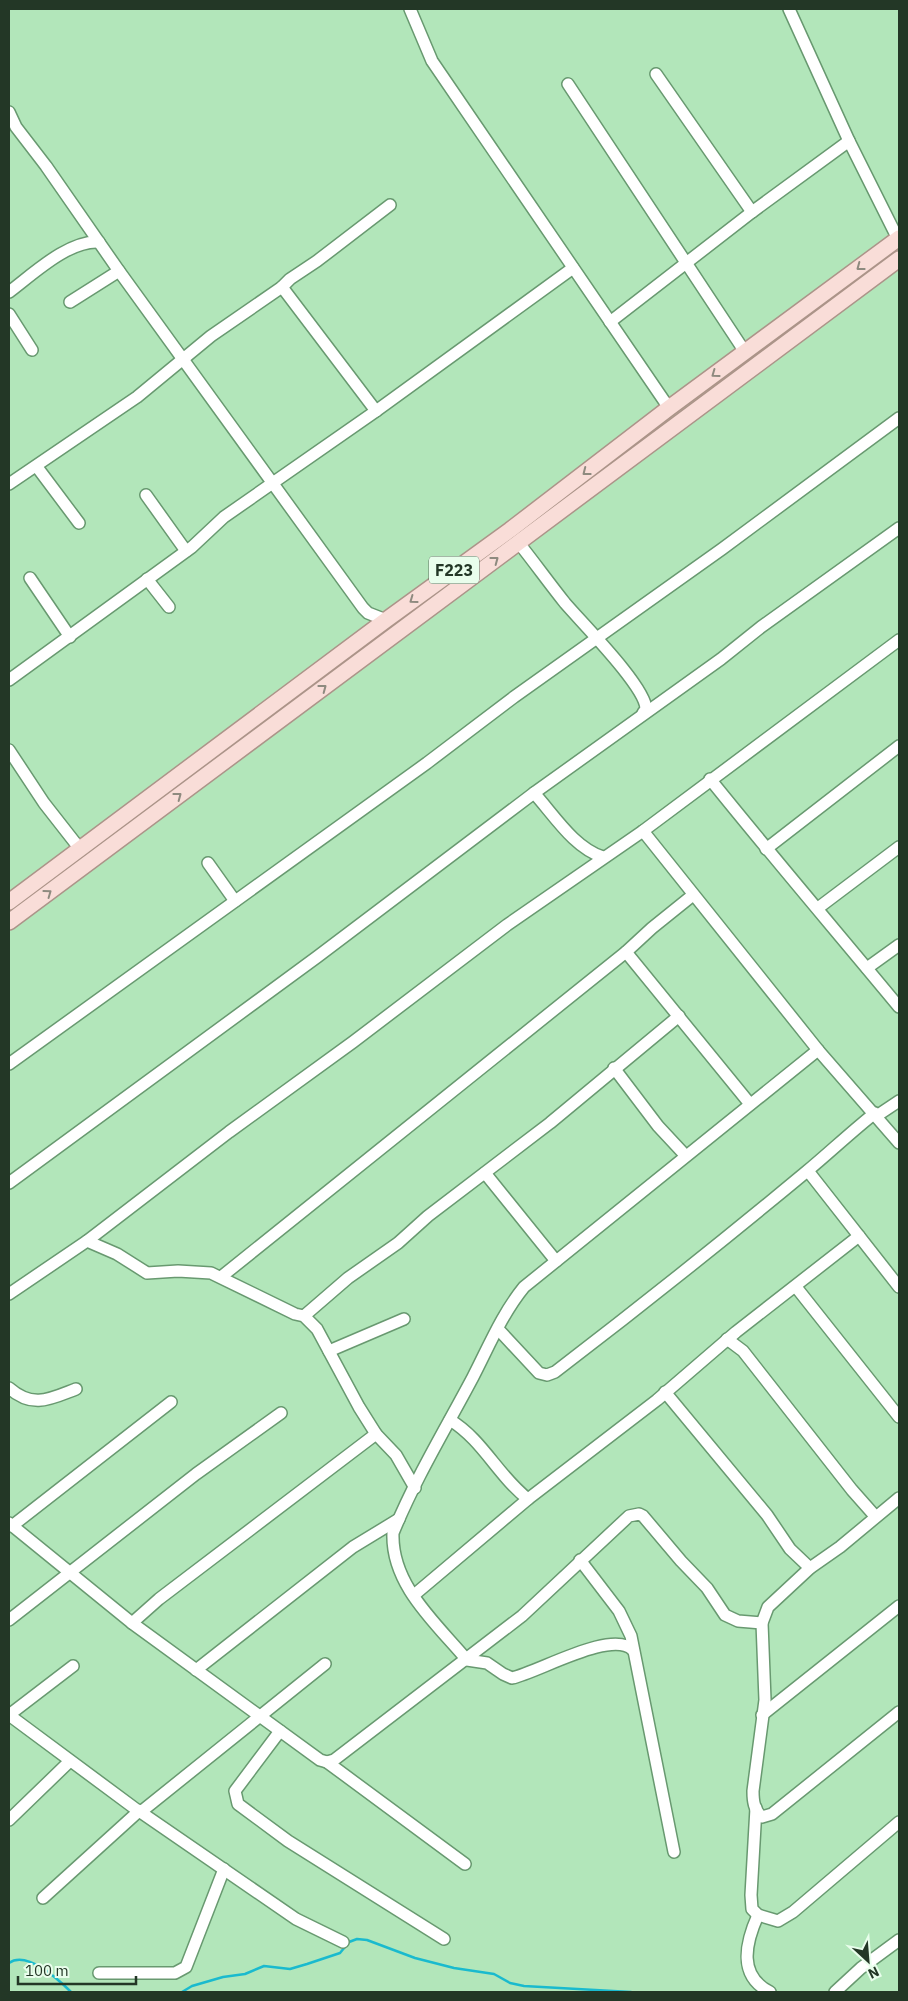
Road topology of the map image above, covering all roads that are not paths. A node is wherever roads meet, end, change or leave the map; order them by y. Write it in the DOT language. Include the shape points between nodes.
graph roads {
  1 [pos="410,9"];
  2 [pos="789,9"];
  3 [pos="656,74"];
  4 [pos="568,84"];
  5 [pos="9,112"];
  6 [pos="849,141"];
  7 [pos="390,205"];
  8 [pos="752,212"];
  9 [pos="899,238"];
  10 [pos="99,242"];
  11 [pos="899,259"];
  12 [pos="685,264"];
  13 [pos="573,268"];
  14 [pos="119,271"];
  15 [pos="282,287"];
  16 [pos="9,292"];
  17 [pos="70,302"];
  18 [pos="9,314"];
  19 [pos="610,322"];
  20 [pos="32,350"];
  21 [pos="745,352"];
  22 [pos="184,360"];
  23 [pos="669,408"];
  24 [pos="376,411"];
  25 [pos="899,418"];
  26 [pos="37,467"];
  27 [pos="9,484"];
  28 [pos="273,484"];
  29 [pos="146,495"];
  30 [pos="79,523"];
  31 [pos="899,528"];
  32 [pos="518,542"];
  33 [pos="186,550"];
  34 [pos="30,578"];
  35 [pos="147,579"];
  36 [pos="169,607"];
  37 [pos="386,620"];
  38 [pos="70,637"];
  39 [pos="595,638"];
  40 [pos="899,640"];
  41 [pos="9,680"];
  42 [pos="296,687"];
  43 [pos="306,700"];
  44 [pos="646,708"];
  45 [pos="899,746"];
  46 [pos="9,750"];
  47 [pos="710,779"];
  48 [pos="534,793"];
  49 [pos="643,831"];
  50 [pos="899,847"];
  51 [pos="80,849"];
  52 [pos="766,849"];
  53 [pos="603,857"];
  54 [pos="208,863"];
  55 [pos="693,895"];
  56 [pos="235,901"];
  57 [pos="9,902"];
  58 [pos="818,908"];
  59 [pos="9,922"];
  60 [pos="899,945"];
  61 [pos="626,952"];
  62 [pos="867,968"];
  63 [pos="899,1007"];
  64 [pos="679,1016"];
  65 [pos="818,1050"];
  66 [pos="9,1064"];
  67 [pos="614,1068"];
  68 [pos="899,1101"];
  69 [pos="750,1104"];
  70 [pos="876,1113"];
  71 [pos="899,1143"];
  72 [pos="685,1155"];
  73 [pos="808,1171"];
  74 [pos="485,1173"];
  75 [pos="9,1183"];
  76 [pos="859,1236"];
  77 [pos="87,1241"];
  78 [pos="556,1261"];
  79 [pos="221,1277"];
  80 [pos="796,1287"];
  81 [pos="899,1287"];
  82 [pos="9,1294"];
  83 [pos="304,1316"];
  84 [pos="404,1319"];
  85 [pos="498,1329"];
  86 [pos="727,1339"];
  87 [pos="329,1351"];
  88 [pos="9,1388"];
  89 [pos="76,1389"];
  90 [pos="666,1392"];
  91 [pos="170,1402"];
  92 [pos="281,1413"];
  93 [pos="899,1417"];
  94 [pos="450,1420"];
  95 [pos="376,1434"];
  96 [pos="415,1488"];
  97 [pos="899,1498"];
  98 [pos="528,1499"];
  99 [pos="875,1516"];
  100 [pos="399,1519"];
  101 [pos="10,1524"];
  102 [pos="580,1560"];
  103 [pos="810,1568"];
  104 [pos="71,1573"];
  105 [pos="414,1595"];
  106 [pos="899,1606"];
  107 [pos="9,1620"];
  108 [pos="762,1622"];
  109 [pos="132,1623"];
  110 [pos="633,1650"];
  111 [pos="466,1660"];
  112 [pos="324,1664"];
  113 [pos="73,1666"];
  114 [pos="196,1670"];
  115 [pos="899,1712"];
  116 [pos="762,1714"];
  117 [pos="9,1715"];
  118 [pos="261,1717"];
  119 [pos="280,1730"];
  120 [pos="70,1761"];
  121 [pos="327,1762"];
  122 [pos="756,1808"];
  123 [pos="139,1811"];
  124 [pos="9,1820"];
  125 [pos="899,1822"];
  126 [pos="674,1852"];
  127 [pos="465,1864"];
  128 [pos="224,1869"];
  129 [pos="43,1898"];
  130 [pos="758,1915"];
  131 [pos="444,1939"];
  132 [pos="899,1940"];
  133 [pos="343,1942"];
  134 [pos="99,1973"];
  135 [pos="770,1992"];
  136 [pos="835,1992"];
  1 -- 13 [label="street" via="432,61"];
  2 -- 6 [label="street"];
  3 -- 8 [label="street"];
  4 -- 12 [label="street"];
  5 -- 10 [label="street" via="16,127"];
  6 -- 8 [label="street"];
  6 -- 9 [label="street"];
  7 -- 15 [label="street"];
  8 -- 12 [label="street"];
  9 -- 21 [label="main road, F223, one-way"];
  10 -- 14 [label="street"];
  10 -- 16 [label="street" via="82,243 70,249"];
  11 -- 32 [label="main road, F223"];
  12 -- 19 [label="street"];
  12 -- 21 [label="street"];
  13 -- 19 [label="street"];
  13 -- 24 [label="street"];
  14 -- 17 [label="street"];
  14 -- 22 [label="street"];
  15 -- 22 [label="street" via="211,336"];
  15 -- 24 [label="street"];
  18 -- 20 [label="street"];
  19 -- 23 [label="street"];
  21 -- 23 [label="main road, F223, one-way"];
  22 -- 26 [label="street"];
  22 -- 28 [label="street"];
  23 -- 37 [label="main road, F223, one-way"];
  24 -- 28 [label="street"];
  25 -- 39 [label="street"];
  26 -- 27 [label="street"];
  26 -- 30 [label="street"];
  28 -- 33 [label="street" via="224,517"];
  28 -- 37 [label="street" via="363,608"];
  29 -- 33 [label="street"];
  31 -- 44 [label="street" via="721,659"];
  32 -- 39 [label="street"];
  43 -- 32 [label="main road, F223, one-way"];
  33 -- 35 [label="street"];
  34 -- 38 [label="street"];
  35 -- 36 [label="street"];
  35 -- 38 [label="street"];
  37 -- 42 [label="main road, F223"];
  38 -- 41 [label="street"];
  39 -- 44 [label="street" via="624,670"];
  39 -- 56 [label="street"];
  40 -- 47 [label="street"];
  42 -- 43 [label="main road"];
  42 -- 51 [label="main road, F223"];
  59 -- 43 [label="main road, F223, one-way"];
  44 -- 48 [label="street"];
  45 -- 52 [label="street"];
  46 -- 51 [label="street"];
  47 -- 49 [label="street"];
  47 -- 52 [label="street"];
  48 -- 53 [label="street" via="581,846"];
  48 -- 75 [label="street"];
  49 -- 53 [label="street"];
  49 -- 55 [label="street"];
  50 -- 58 [label="street"];
  51 -- 57 [label="main road, F223"];
  52 -- 58 [label="street"];
  53 -- 77 [label="street" via="507,924"];
  54 -- 56 [label="street"];
  55 -- 61 [label="street"];
  55 -- 65 [label="street"];
  56 -- 66 [label="street"];
  58 -- 62 [label="street"];
  60 -- 62 [label="street"];
  61 -- 64 [label="street"];
  61 -- 79 [label="street"];
  62 -- 63 [label="street"];
  64 -- 67 [label="street"];
  64 -- 69 [label="street"];
  65 -- 69 [label="street"];
  65 -- 70 [label="street"];
  67 -- 72 [label="street" via="658,1126"];
  67 -- 74 [label="street"];
  68 -- 70 [label="street" via="882,1114"];
  69 -- 72 [label="street"];
  70 -- 71 [label="street"];
  70 -- 73 [label="street"];
  72 -- 78 [label="street"];
  73 -- 76 [label="street"];
  73 -- 85 [label="street" via="555,1372 539,1373"];
  74 -- 78 [label="street"];
  74 -- 83 [label="street" via="398,1243 348,1278"];
  76 -- 80 [label="street"];
  76 -- 81 [label="street"];
  77 -- 79 [label="street" via="117,1254 147,1273 195,1271"];
  77 -- 82 [label="street"];
  78 -- 85 [label="street" via="524,1287 507,1308"];
  79 -- 83 [label="street" via="264,1300"];
  80 -- 86 [label="street"];
  80 -- 93 [label="street"];
  83 -- 87 [label="street" via="317,1328"];
  84 -- 87 [label="street"];
  85 -- 94 [label="street"];
  86 -- 90 [label="street"];
  86 -- 99 [label="street" via="743,1351"];
  87 -- 95 [label="street"];
  88 -- 89 [label="street" via="25,1399 46,1401"];
  90 -- 98 [label="street"];
  90 -- 103 [label="street" via="767,1515 790,1549"];
  91 -- 101 [label="street"];
  92 -- 104 [label="street" via="196,1474"];
  94 -- 96 [label="street"];
  94 -- 98 [label="street" via="472,1437"];
  95 -- 96 [label="street" via="392,1449"];
  95 -- 109 [label="street"];
  96 -- 100 [label="street"];
  97 -- 99 [label="street"];
  98 -- 105 [label="street"];
  99 -- 103 [label="street"];
  100 -- 105 [label="street" via="393,1544 398,1571"];
  100 -- 114 [label="street" via="353,1547"];
  101 -- 104 [label="street"];
  102 -- 108 [label="street" via="629,1516 640,1514 707,1588 725,1614 738,1621"];
  102 -- 110 [label="street" via="620,1611 627,1624"];
  102 -- 111 [label="street" via="522,1616"];
  103 -- 108 [label="street" via="773,1600"];
  104 -- 107 [label="street"];
  104 -- 109 [label="street"];
  105 -- 111 [label="street"];
  106 -- 116 [label="street"];
  108 -- 116 [label="street" via="765,1700"];
  109 -- 114 [label="street"];
  110 -- 111 [label="street" via="618,1644 586,1650 512,1678 487,1663"];
  110 -- 126 [label="street"];
  111 -- 121 [label="street" via="334,1760"];
  112 -- 118 [label="street"];
  113 -- 117 [label="street"];
  114 -- 118 [label="street"];
  115 -- 122 [label="street" via="772,1814 762,1816"];
  116 -- 122 [label="street" via="753,1791"];
  117 -- 120 [label="street"];
  118 -- 119 [label="street"];
  118 -- 123 [label="street"];
  119 -- 121 [label="street"];
  119 -- 131 [label="street" via="235,1791 238,1804 288,1841"];
  120 -- 123 [label="street"];
  120 -- 124 [label="street"];
  121 -- 127 [label="street"];
  122 -- 130 [label="street" via="750,1895 752,1909"];
  123 -- 128 [label="street"];
  123 -- 129 [label="street"];
  125 -- 130 [label="street" via="784,1919 774,1921"];
  128 -- 133 [label="street" via="296,1919"];
  128 -- 134 [label="street" via="186,1967 175,1973"];
  130 -- 135 [label="street" via="751,1930 747,1962 751,1977"];
  132 -- 136 [label="street"];
}
